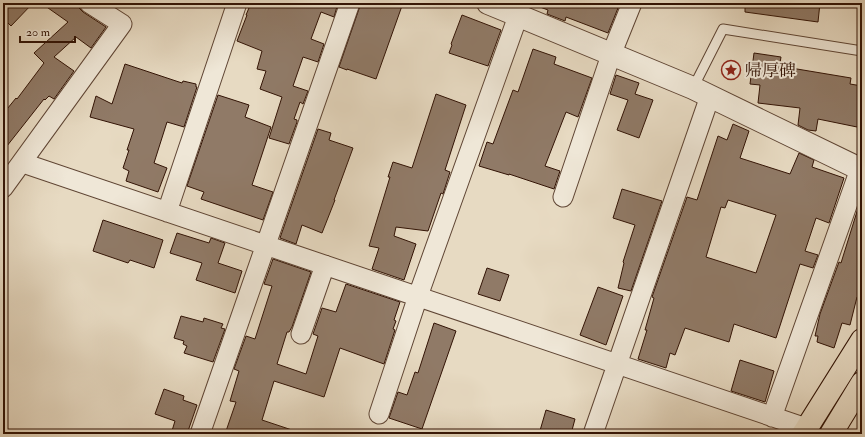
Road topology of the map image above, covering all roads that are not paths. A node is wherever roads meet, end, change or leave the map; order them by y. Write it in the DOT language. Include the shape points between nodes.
graph roads {
  1 [pos="89,3"];
  2 [pos="237,3"];
  3 [pos="350,3"];
  4 [pos="488,3"];
  5 [pos="632,3"];
  6 [pos="518,16"];
  7 [pos="862,51"];
  8 [pos="611,55"];
  9 [pos="701,92"];
  10 [pos="23,163"];
  11 [pos="861,170"];
  12 [pos="3,188"];
  13 [pos="563,198"];
  14 [pos="167,212"];
  15 [pos="266,245"];
  16 [pos="325,265"];
  17 [pos="418,296"];
  18 [pos="301,334"];
  19 [pos="862,340"];
  20 [pos="617,364"];
  21 [pos="862,383"];
  22 [pos="379,414"];
  23 [pos="772,417"];
  24 [pos="805,431"];
  25 [pos="200,434"];
  26 [pos="593,434"];
  27 [pos="831,434"];
  1 -- 10 [label="street" via="122,24"];
  2 -- 14 [label="street"];
  3 -- 15 [label="street"];
  4 -- 6 [label="street"];
  5 -- 8 [label="street"];
  6 -- 8 [label="street"];
  6 -- 17 [label="street"];
  7 -- 9 [label="lane" via="722,29"];
  8 -- 9 [label="street"];
  8 -- 13 [label="street"];
  9 -- 11 [label="street"];
  9 -- 20 [label="street"];
  10 -- 12 [label="street"];
  10 -- 14 [label="street"];
  11 -- 23 [label="street"];
  14 -- 15 [label="street"];
  15 -- 16 [label="street"];
  15 -- 25 [label="street"];
  16 -- 17 [label="street"];
  16 -- 18 [label="street"];
  17 -- 20 [label="street"];
  17 -- 22 [label="street"];
  19 -- 24 [label="highway"];
  20 -- 23 [label="street"];
  20 -- 26 [label="street"];
  21 -- 27 [label="highway"];
  23 -- 24 [label="street"];
}
